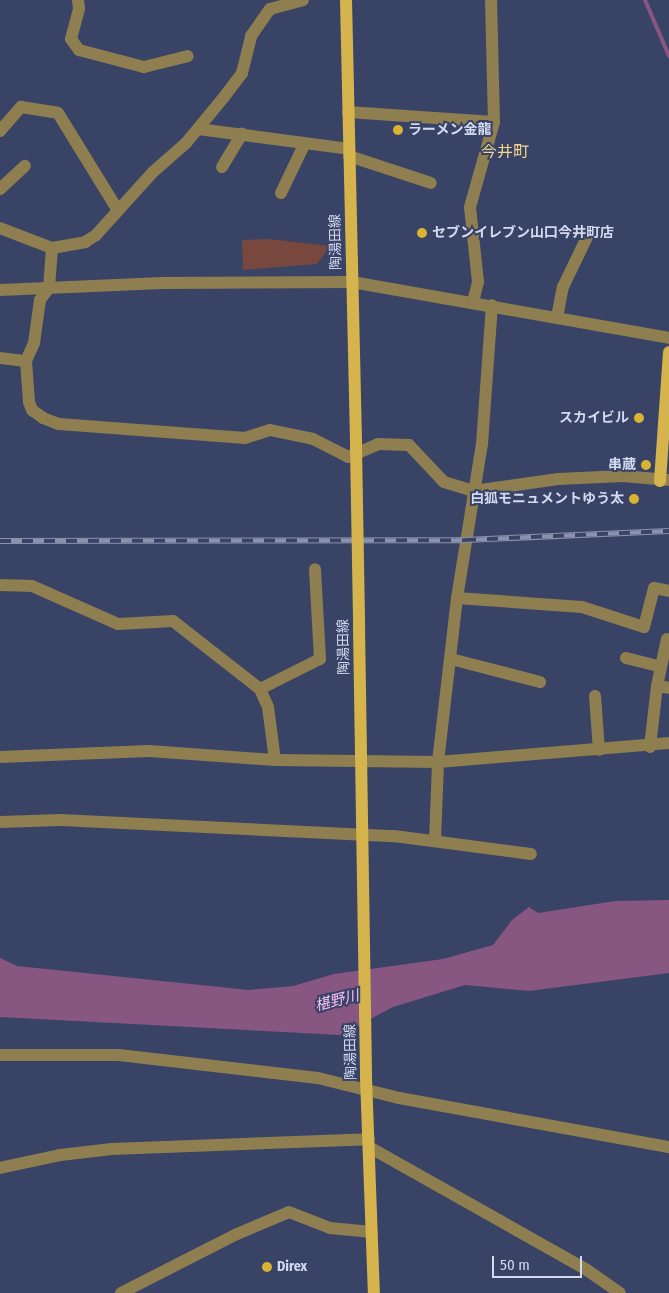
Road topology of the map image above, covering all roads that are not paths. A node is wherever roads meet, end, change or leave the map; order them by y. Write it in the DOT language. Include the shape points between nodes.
graph roads {
  1 [pos="78,0"];
  2 [pos="303,0"];
  3 [pos="346,0"];
  4 [pos="491,0"];
  5 [pos="188,56"];
  6 [pos="348,112"];
  7 [pos="494,122"];
  8 [pos="198,129"];
  9 [pos="0,131"];
  10 [pos="242,134"];
  11 [pos="305,143"];
  12 [pos="349,152"];
  13 [pos="25,166"];
  14 [pos="222,167"];
  15 [pos="430,183"];
  16 [pos="0,189"];
  17 [pos="282,193"];
  18 [pos="117,209"];
  19 [pos="0,228"];
  20 [pos="590,231"];
  21 [pos="52,248"];
  22 [pos="352,282"];
  23 [pos="49,288"];
  24 [pos="0,290"];
  25 [pos="473,302"];
  26 [pos="492,305"];
  27 [pos="557,317"];
  28 [pos="669,338"];
  29 [pos="669,352"];
  30 [pos="0,358"];
  31 [pos="26,361"];
  32 [pos="664,480"];
  33 [pos="473,491"];
  34 [pos="315,569"];
  35 [pos="0,586"];
  36 [pos="669,591"];
  37 [pos="456,598"];
  38 [pos="667,639"];
  39 [pos="451,658"];
  40 [pos="626,658"];
  41 [pos="661,666"];
  42 [pos="540,682"];
  43 [pos="663,687"];
  44 [pos="260,689"];
  45 [pos="595,696"];
  46 [pos="669,743"];
  47 [pos="650,747"];
  48 [pos="598,750"];
  49 [pos="0,757"];
  50 [pos="274,760"];
  51 [pos="362,762"];
  52 [pos="438,762"];
  53 [pos="0,822"];
  54 [pos="363,841"];
  55 [pos="435,841"];
  56 [pos="531,854"];
  57 [pos="0,1054"];
  58 [pos="366,1083"];
  59 [pos="369,1143"];
  60 [pos="669,1147"];
  61 [pos="0,1168"];
  62 [pos="372,1232"];
  63 [pos="120,1293"];
  64 [pos="374,1293"];
  65 [pos="620,1293"];
  1 -- 5 [label="street" via="79,9 71,39 79,50 144,67"];
  2 -- 8 [label="street" via="270,9 251,36 242,73"];
  3 -- 6 [label="main road, 陶湯田線"];
  4 -- 7 [label="street"];
  6 -- 7 [label="street"];
  6 -- 12 [label="main road, 陶湯田線"];
  7 -- 25 [label="street" via="470,207 478,282"];
  8 -- 10 [label="street"];
  8 -- 18 [label="street"];
  9 -- 18 [label="street" via="21,107 58,113"];
  10 -- 11 [label="street"];
  10 -- 14 [label="street"];
  11 -- 12 [label="street"];
  11 -- 17 [label="street"];
  12 -- 15 [label="street"];
  12 -- 22 [label="main road, 陶湯田線"];
  13 -- 16 [label="street"];
  18 -- 21 [label="street" via="96,235 85,242"];
  19 -- 21 [label="street"];
  20 -- 27 [label="street" via="563,286"];
  21 -- 23 [label="street"];
  22 -- 23 [label="street" via="162,283"];
  22 -- 25 [label="street"];
  22 -- 51 [label="main road, 陶湯田線, bridge"];
  23 -- 24 [label="street"];
  23 -- 31 [label="street" via="40,300 34,342"];
  25 -- 26 [label="street"];
  26 -- 27 [label="street"];
  26 -- 33 [label="street" via="482,444"];
  27 -- 28 [label="street"];
  29 -- 32 [label="main road"];
  30 -- 31 [label="street"];
  31 -- 33 [label="street" via="27,392 32,410 59,424 245,438 270,430 313,439 348,457 378,444 410,445 444,482"];
  32 -- 33 [label="street" via="623,476 558,478"];
  33 -- 37 [label="street"];
  34 -- 44 [label="street" via="320,659"];
  35 -- 44 [label="street" via="32,586 118,624 173,621"];
  36 -- 37 [label="street" via="654,588 644,628 582,607"];
  37 -- 39 [label="street"];
  38 -- 41 [label="street"];
  39 -- 42 [label="street"];
  39 -- 52 [label="street"];
  40 -- 41 [label="street"];
  41 -- 43 [label="street"];
  43 -- 47 [label="street"];
  44 -- 50 [label="street" via="268,707"];
  45 -- 48 [label="street"];
  46 -- 47 [label="street"];
  47 -- 48 [label="street"];
  48 -- 52 [label="street"];
  49 -- 50 [label="street" via="149,751"];
  50 -- 51 [label="street"];
  51 -- 52 [label="street"];
  51 -- 54 [label="main road, 陶湯田線"];
  52 -- 55 [label="street"];
  53 -- 54 [label="street" via="62,820"];
  54 -- 55 [label="street"];
  54 -- 58 [label="main road, 陶湯田線"];
  55 -- 56 [label="street"];
  57 -- 58 [label="street" via="119,1054"];
  58 -- 59 [label="main road, 陶湯田線"];
  58 -- 60 [label="street" via="399,1098"];
  59 -- 61 [label="street" via="112,1149 60,1155"];
  59 -- 62 [label="main road, 陶湯田線"];
  59 -- 65 [label="street" via="587,1270"];
  62 -- 63 [label="street" via="330,1228 289,1212 245,1230"];
  62 -- 64 [label="main road, 陶湯田線"];
}
